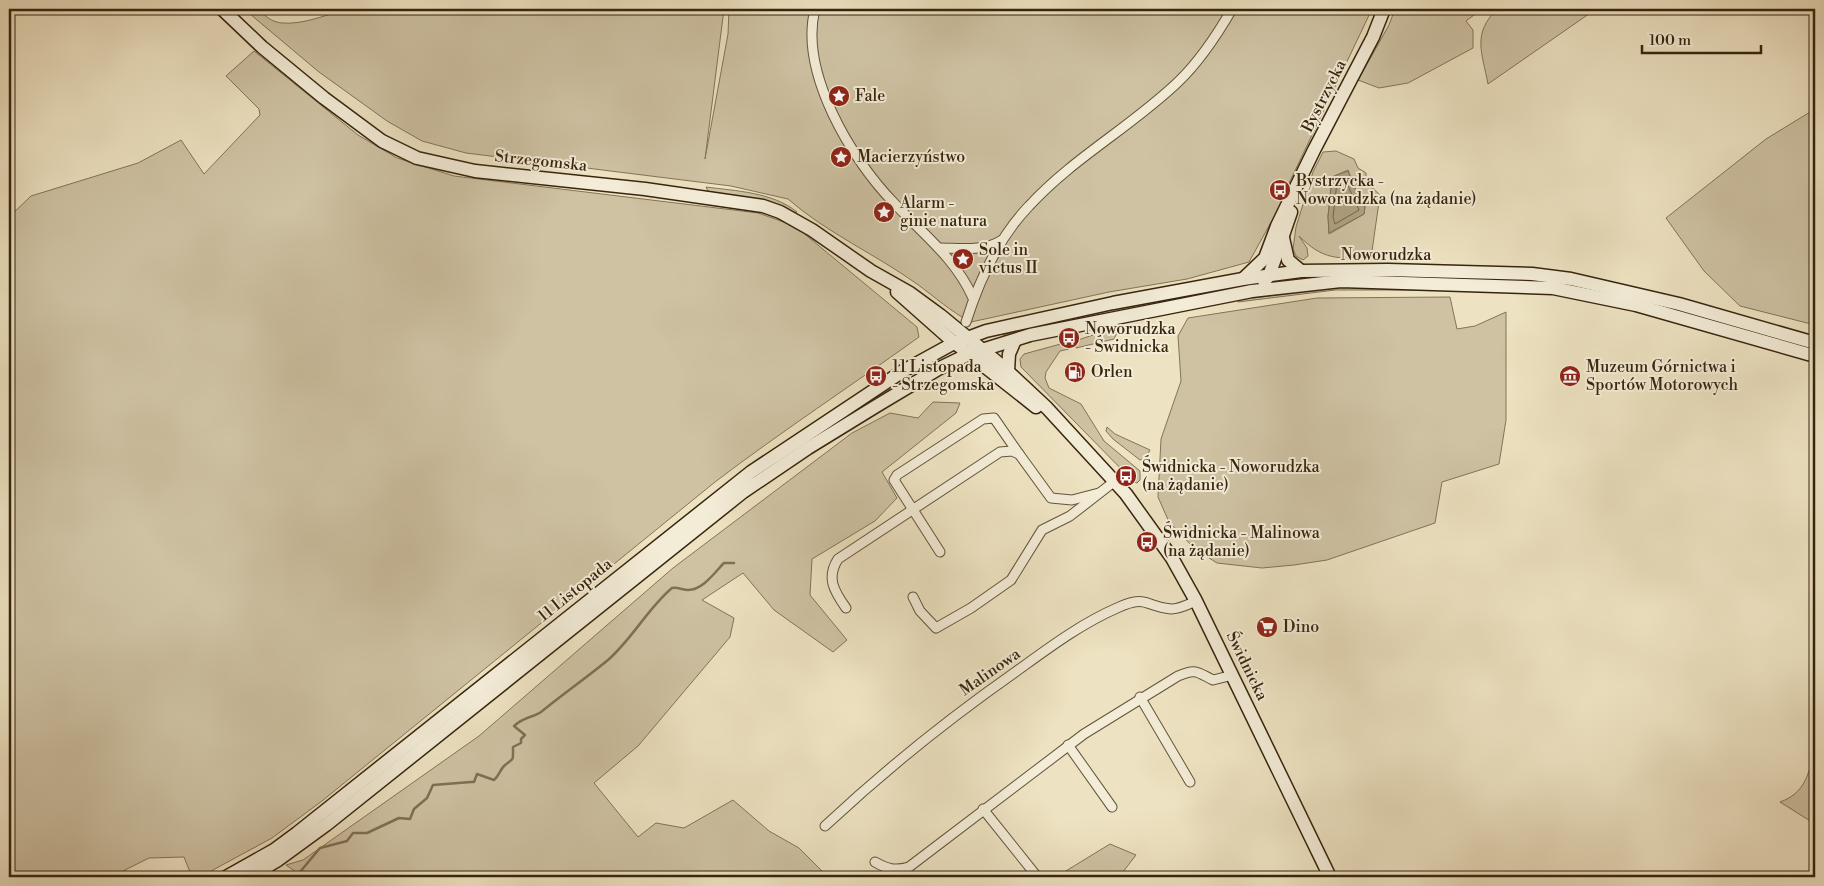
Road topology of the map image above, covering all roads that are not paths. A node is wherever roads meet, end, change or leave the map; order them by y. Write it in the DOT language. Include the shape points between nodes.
graph roads {
  1 [pos="222,9"];
  2 [pos="815,9"];
  3 [pos="1232,9"];
  4 [pos="1384,9"];
  5 [pos="1292,198"];
  6 [pos="1004,238"];
  7 [pos="1283,238"];
  8 [pos="938,248"];
  9 [pos="1265,258"];
  10 [pos="1301,271"];
  11 [pos="1269,276"];
  12 [pos="1244,279"];
  13 [pos="886,281"];
  14 [pos="1282,288"];
  15 [pos="1252,291"];
  16 [pos="973,298"];
  17 [pos="966,322"];
  18 [pos="937,328"];
  19 [pos="967,338"];
  20 [pos="1015,340"];
  21 [pos="954,343"];
  22 [pos="1815,343"];
  23 [pos="975,352"];
  24 [pos="934,354"];
  25 [pos="1815,356"];
  26 [pos="1008,371"];
  27 [pos="1073,436"];
  28 [pos="1019,454"];
  29 [pos="1115,481"];
  30 [pos="1099,493"];
  31 [pos="912,510"];
  32 [pos="940,552"];
  33 [pos="913,597"];
  34 [pos="1196,601"];
  35 [pos="846,608"];
  36 [pos="1233,675"];
  37 [pos="1140,697"];
  38 [pos="1068,745"];
  39 [pos="1190,782"];
  40 [pos="1112,807"];
  41 [pos="983,809"];
  42 [pos="825,826"];
  43 [pos="875,862"];
  44 [pos="1035,874"];
  45 [pos="226,877"];
  46 [pos="250,877"];
  47 [pos="1330,877"];
  1 -- 13 [label="main road, Strzegomska" via="324,98 382,141 417,158 475,171 763,206 812,230"];
  2 -- 8 [label="street" via="812,28 817,68 840,128 864,167 892,202"];
  3 -- 6 [label="street" via="1216,35 1178,82 1052,182 1028,206"];
  4 -- 5 [label="main road, Bystrzycka"];
  5 -- 7 [label="main road, Bystrzycka"];
  5 -- 9 [label="main road, Bystrzycka"];
  6 -- 8 [label="street" via="978,248"];
  6 -- 16 [label="street"];
  7 -- 10 [label="main road" via="1288,260"];
  7 -- 11 [label="main road, Bystrzycka"];
  8 -- 16 [label="street" via="958,269"];
  9 -- 11 [label="main road"];
  9 -- 12 [label="main road, Bystrzycka"];
  10 -- 11 [label="main road, Noworudzka"];
  10 -- 22 [label="main road, Noworudzka" via="1504,273 1571,279 1679,304"];
  11 -- 12 [label="main road, Noworudzka"];
  11 -- 14 [label="main road"];
  11 -- 15 [label="main road, Bystrzycka"];
  12 -- 19 [label="main road, Noworudzka" via="1059,314"];
  13 -- 18 [label="main road, Strzegomska"];
  13 -- 19 [label="main road, Strzegomska" via="924,303"];
  14 -- 15 [label="main road, Noworudzka"];
  14 -- 25 [label="main road, Noworudzka" via="1341,281 1553,288 1636,305"];
  15 -- 20 [label="main road, Noworudzka"];
  16 -- 17 [label="street"];
  18 -- 21 [label="main road, Strzegomska"];
  18 -- 24 [label="main road"];
  19 -- 21 [label="main road, Noworudzka"];
  19 -- 23 [label="main road, Strzegomska"];
  20 -- 23 [label="main road, Noworudzka"];
  20 -- 26 [label="main road" via="1009,354"];
  21 -- 23 [label="main road, Świdnicka"];
  21 -- 24 [label="main road, 11 Listopada"];
  23 -- 26 [label="main road, Świdnicka"];
  23 -- 27 [label="main road, Świdnicka"];
  23 -- 46 [label="main road, 11 Listopada" via="938,369 878,405 743,492 326,825"];
  24 -- 45 [label="main road, 11 Listopada" via="864,396 751,472 298,833"];
  26 -- 27 [label="main road, Świdnicka"];
  27 -- 29 [label="main road, Świdnicka"];
  28 -- 30 [label="street" via="1051,498 1072,500"];
  28 -- 31 [label="street" via="1000,452"];
  28 -- 31 [label="street" via="994,418 983,418 897,475 894,480"];
  29 -- 30 [label="street"];
  29 -- 34 [label="main road, Świdnicka" via="1163,546"];
  30 -- 33 [label="street" via="1070,516 1042,530 1011,580 948,623 936,628 920,611"];
  31 -- 32 [label="street"];
  31 -- 35 [label="street" via="838,559 831,583"];
  34 -- 36 [label="main road, Świdnicka"];
  34 -- 42 [label="street, Malinowa" via="1172,609 1146,601 1131,602 1054,644 940,726"];
  36 -- 37 [label="street" via="1213,680 1190,670"];
  36 -- 47 [label="main road, Świdnicka"];
  37 -- 38 [label="street"];
  37 -- 39 [label="street"];
  38 -- 40 [label="street"];
  38 -- 41 [label="street"];
  41 -- 43 [label="street" via="909,867 886,869"];
  41 -- 44 [label="street"];
}
